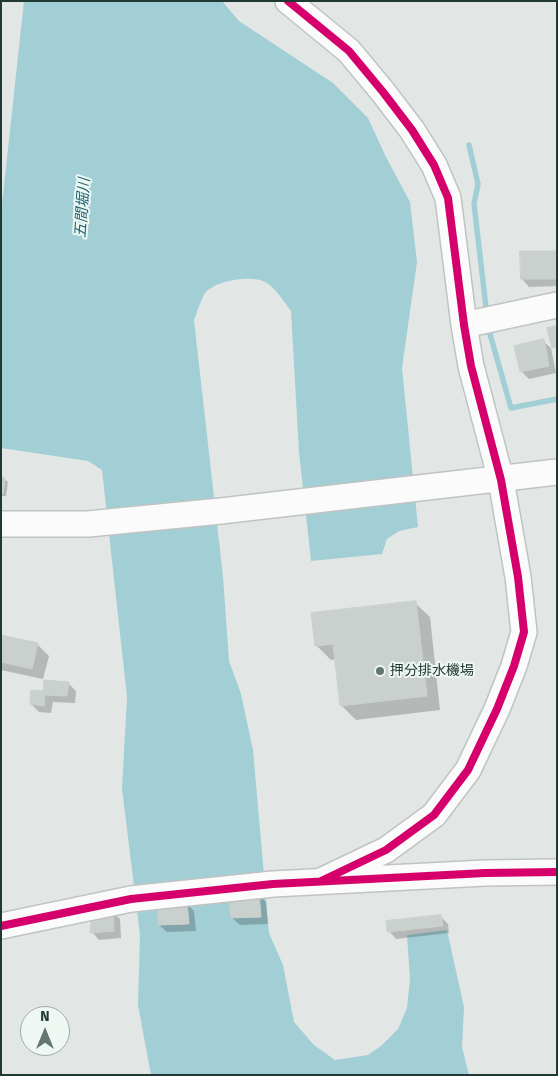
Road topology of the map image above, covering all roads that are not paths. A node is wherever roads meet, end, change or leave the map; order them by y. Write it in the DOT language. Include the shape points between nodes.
graph roads {
  1 [pos="288,1"];
  2 [pos="557,305"];
  3 [pos="464,326"];
  4 [pos="557,472"];
  5 [pos="494,480"];
  6 [pos="1,510"];
  7 [pos="1,524"];
  8 [pos="82,524"];
  9 [pos="557,872"];
  10 [pos="485,874"];
  11 [pos="321,882"];
  12 [pos="557,885"];
  13 [pos="1,926"];
  1 -- 3 [label="street" via="349,51 412,130 434,165 448,198"];
  2 -- 3 [label="street"];
  3 -- 5 [label="street"];
  4 -- 5 [label="street"];
  5 -- 8 [label="street"];
  5 -- 11 [label="street" via="518,577 524,632 497,709 468,770 434,815 386,850"];
  6 -- 8 [label="street" via="75,509"];
  7 -- 8 [label="street"];
  9 -- 10 [label="street"];
  10 -- 11 [label="street"];
  10 -- 12 [label="street"];
  11 -- 13 [label="street" via="131,899"];
}
